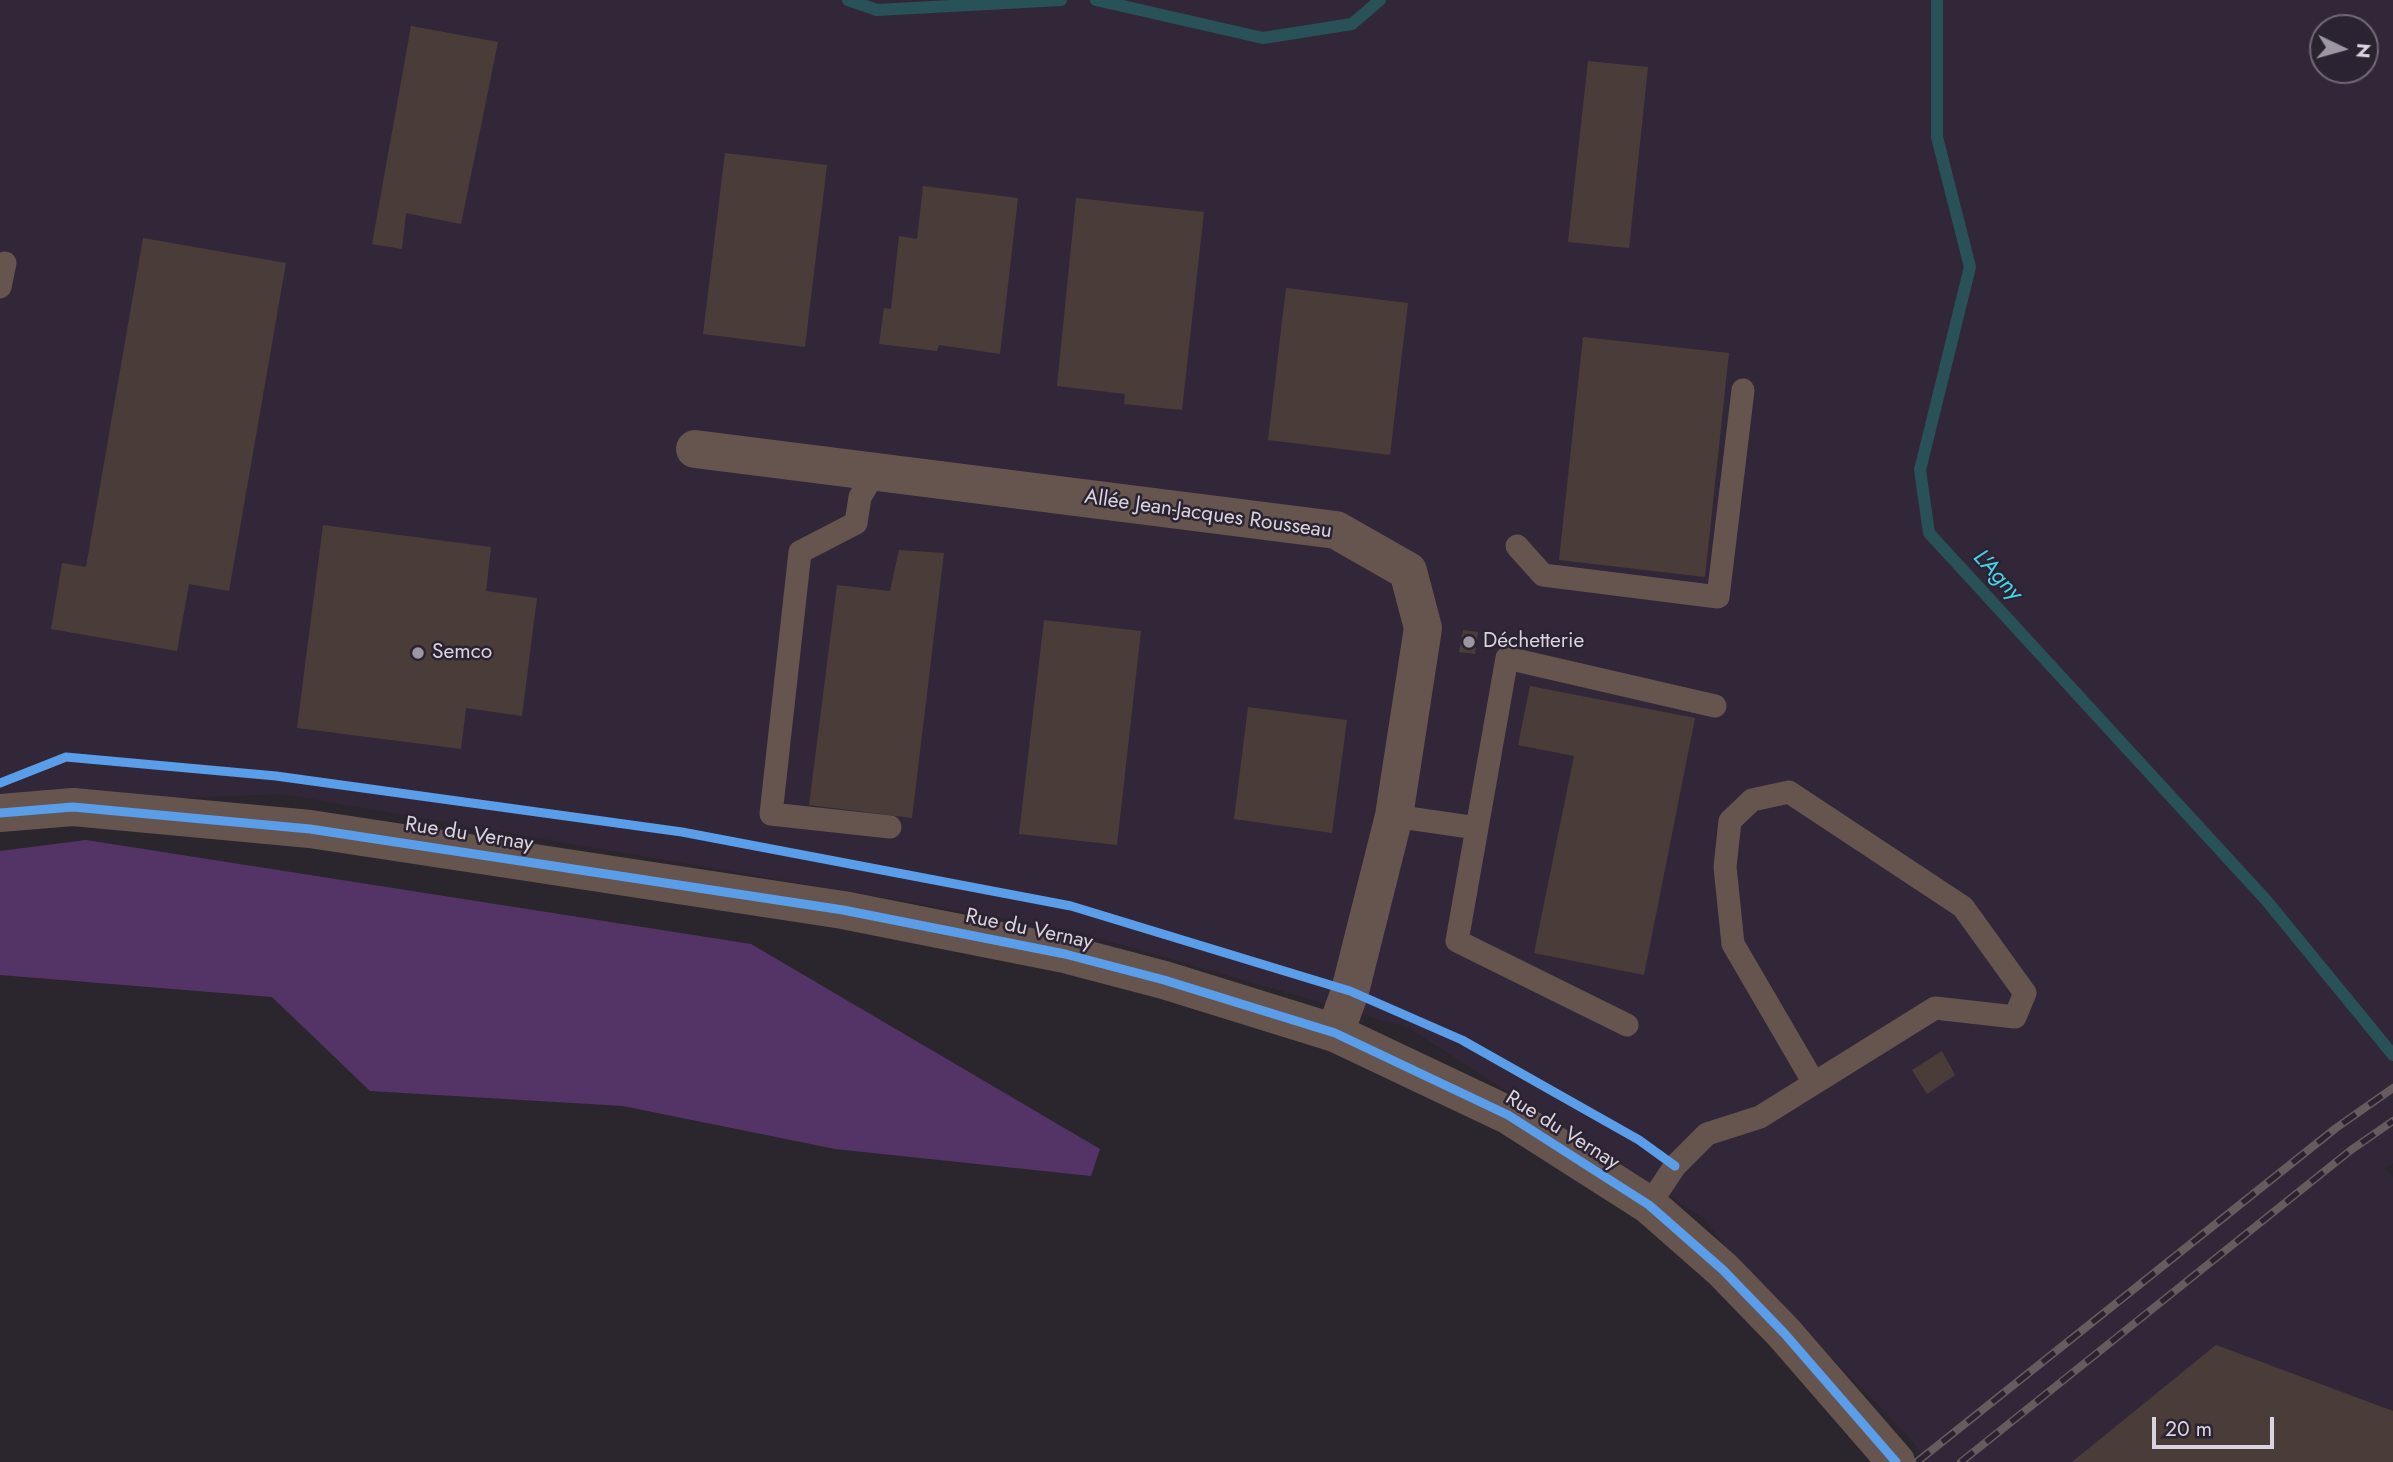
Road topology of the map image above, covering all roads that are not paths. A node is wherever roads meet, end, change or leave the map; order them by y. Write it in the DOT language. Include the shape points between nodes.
graph roads {
  1 [pos="5,263"];
  2 [pos="0,287"];
  3 [pos="1742,390"];
  4 [pos="695,449"];
  5 [pos="875,472"];
  6 [pos="1517,546"];
  7 [pos="1715,705"];
  8 [pos="0,813"];
  9 [pos="1394,816"];
  10 [pos="890,827"];
  11 [pos="1478,828"];
  12 [pos="1627,1025"];
  13 [pos="1335,1033"];
  14 [pos="1814,1083"];
  15 [pos="1649,1205"];
  16 [pos="1896,1462"];
  1 -- 2 [label="lane"];
  3 -- 6 [label="lane" via="1718,597 1543,575"];
  4 -- 5 [label="street, Allée Jean-Jacques Rousseau"];
  5 -- 9 [label="street, Allée Jean-Jacques Rousseau" via="1336,530 1408,571 1423,628"];
  5 -- 10 [label="lane" via="860,497 856,523 800,552 771,814"];
  7 -- 11 [label="lane" via="1507,658"];
  8 -- 13 [label="street, Rue du Vernay" via="73,807 310,829 843,910 1065,954"];
  9 -- 11 [label="lane"];
  9 -- 13 [label="street, Allée Jean-Jacques Rousseau"];
  11 -- 12 [label="lane" via="1457,941"];
  13 -- 15 [label="street, Rue du Vernay" via="1508,1115"];
  14 -- 14 [label="lane" via="1935,1008 2015,1017 2025,993 1963,907 1789,792 1752,800 1730,821 1725,867 1733,944"];
  14 -- 15 [label="lane" via="1760,1117 1707,1134 1675,1166"];
  15 -- 16 [label="street, Rue du Vernay" via="1723,1270 1784,1333"];
}
